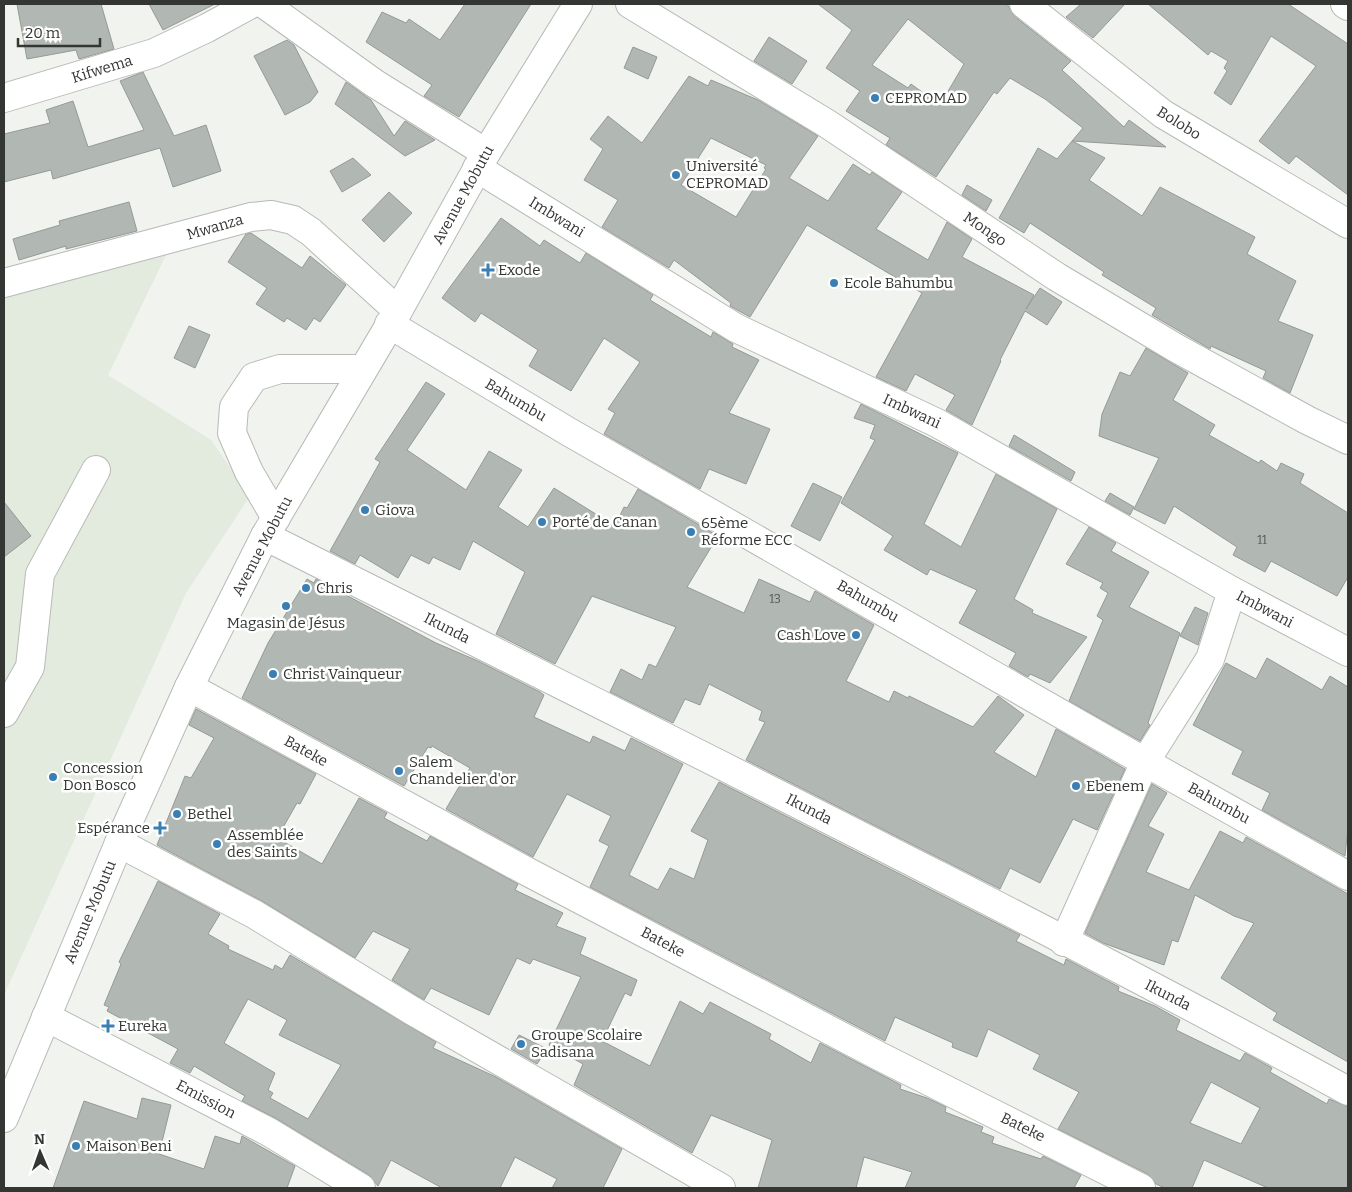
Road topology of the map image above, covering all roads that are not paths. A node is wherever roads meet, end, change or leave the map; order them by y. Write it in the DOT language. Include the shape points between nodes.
graph roads {
  1 [pos="251,4"];
  2 [pos="264,4"];
  3 [pos="578,4"];
  4 [pos="630,4"];
  5 [pos="1024,4"];
  6 [pos="1345,4"];
  7 [pos="1348,6"];
  8 [pos="4,98"];
  9 [pos="482,161"];
  10 [pos="1348,224"];
  11 [pos="4,284"];
  12 [pos="394,317"];
  13 [pos="363,369"];
  14 [pos="1348,440"];
  15 [pos="96,470"];
  16 [pos="270,527"];
  17 [pos="1232,591"];
  18 [pos="1348,652"];
  19 [pos="189,687"];
  20 [pos="4,713"];
  21 [pos="1146,762"];
  22 [pos="119,843"];
  23 [pos="1348,876"];
  24 [pos="1064,942"];
  25 [pos="46,1017"];
  26 [pos="11,1077"];
  27 [pos="1348,1091"];
  28 [pos="4,1118"];
  29 [pos="361,1188"];
  30 [pos="721,1188"];
  31 [pos="1141,1188"];
  1 -- 8 [label="street, Kifwema" via="154,53"];
  2 -- 9 [label="street, Imbwani"];
  3 -- 9 [label="street, Avenue Mobutu"];
  4 -- 14 [label="street, Mongo" via="826,123 1057,277 1176,348"];
  5 -- 10 [label="street, Bolobo" via="1163,114"];
  6 -- 7 [label="street"];
  9 -- 12 [label="street, Avenue Mobutu"];
  9 -- 17 [label="street, Imbwani" via="736,328 937,423"];
  11 -- 12 [label="street, Mwanza" via="251,217 271,215 292,220 311,232"];
  12 -- 13 [label="street, Avenue Mobutu"];
  12 -- 21 [label="street, Bahumbu" via="569,432"];
  13 -- 16 [label="street, Avenue Mobutu"];
  13 -- 16 [label="street" via="280,369 254,378 234,407 232,433"];
  15 -- 20 [label="street" via="40,574 30,667"];
  16 -- 19 [label="street, Avenue Mobutu"];
  16 -- 24 [label="street, Ikunda"];
  17 -- 18 [label="street, Imbwani"];
  17 -- 21 [label="street" via="1210,659"];
  19 -- 22 [label="street, Avenue Mobutu"];
  19 -- 31 [label="street, Bateke" via="555,886 879,1056"];
  21 -- 23 [label="street, Bahumbu"];
  21 -- 24 [label="street"];
  22 -- 25 [label="street, Avenue Mobutu"];
  22 -- 30 [label="street" via="254,914 411,1010"];
  24 -- 27 [label="street, Ikunda"];
  25 -- 26 [label="street, Avenue Mobutu"];
  25 -- 29 [label="street, Emission" via="269,1132"];
  26 -- 28 [label="street, Avenue Mobutu"];
}
